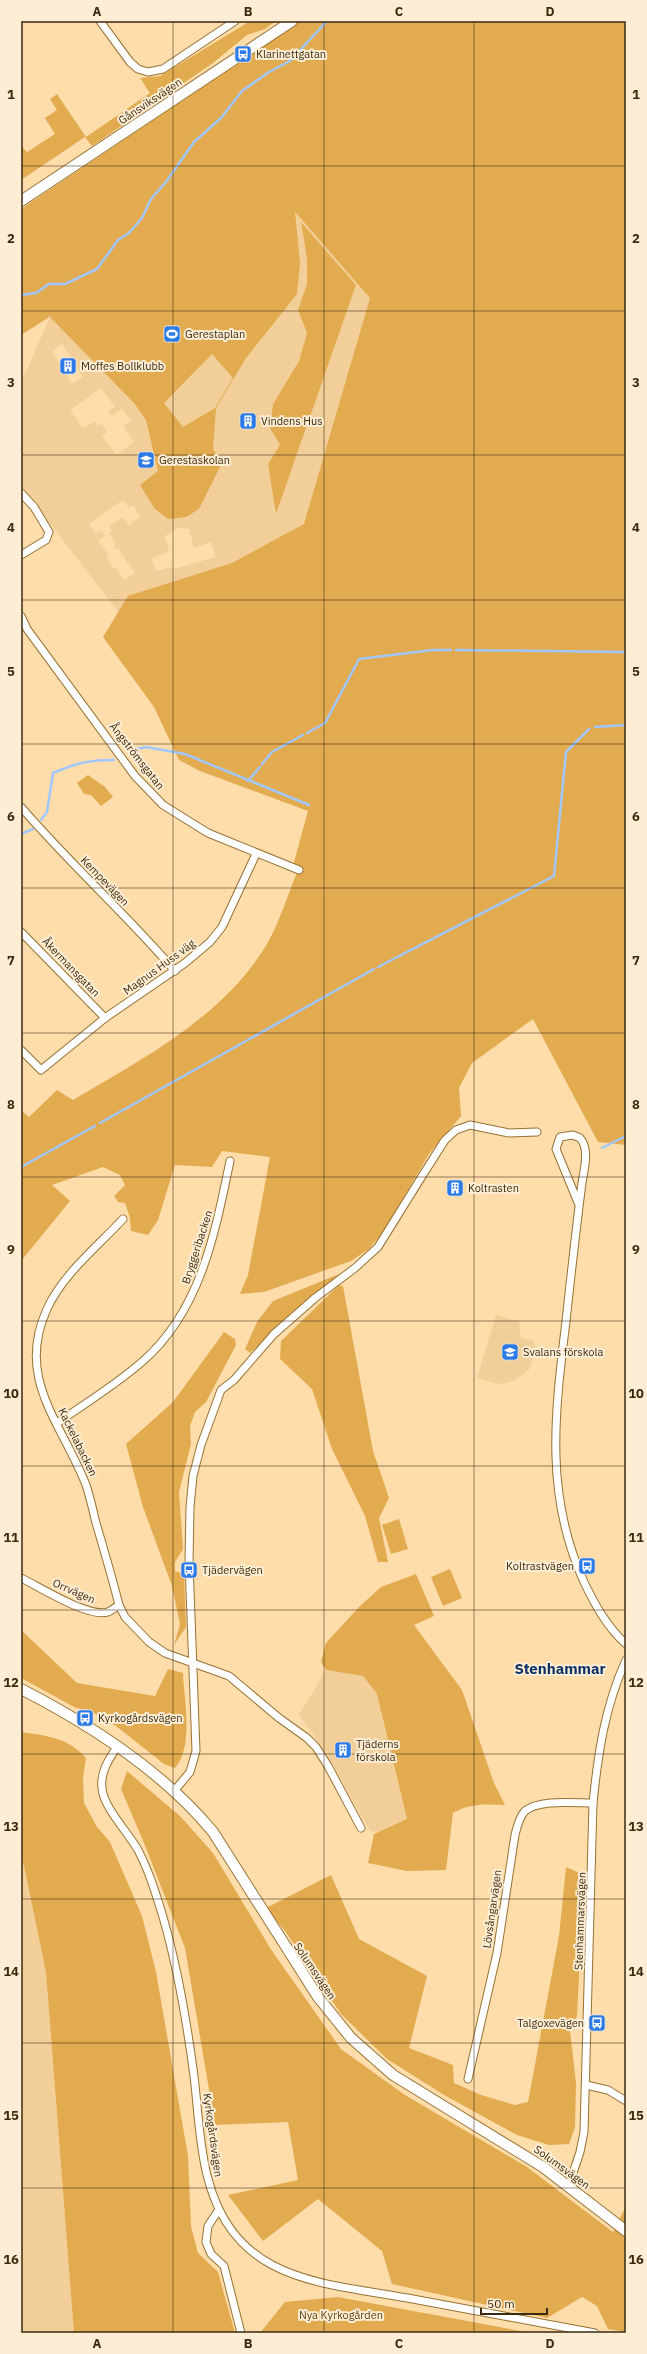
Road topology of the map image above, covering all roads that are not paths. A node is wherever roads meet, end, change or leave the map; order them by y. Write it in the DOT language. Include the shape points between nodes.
graph roads {
  1 [pos="100,21"];
  2 [pos="234,21"];
  3 [pos="292,21"];
  4 [pos="21,201"];
  5 [pos="21,493"];
  6 [pos="21,555"];
  7 [pos="21,616"];
  8 [pos="21,807"];
  9 [pos="256,854"];
  10 [pos="299,870"];
  11 [pos="21,932"];
  12 [pos="175,971"];
  13 [pos="105,1018"];
  14 [pos="21,1050"];
  15 [pos="537,1132"];
  16 [pos="230,1161"];
  17 [pos="579,1205"];
  18 [pos="123,1219"];
  19 [pos="57,1423"];
  20 [pos="21,1578"];
  21 [pos="119,1605"];
  22 [pos="626,1644"];
  23 [pos="626,1660"];
  24 [pos="193,1664"];
  25 [pos="21,1689"];
  26 [pos="117,1746"];
  27 [pos="175,1790"];
  28 [pos="593,1803"];
  29 [pos="361,1828"];
  30 [pos="468,2079"];
  31 [pos="586,2085"];
  32 [pos="626,2101"];
  33 [pos="569,2185"];
  34 [pos="218,2211"];
  35 [pos="626,2231"];
  36 [pos="240,2333"];
  37 [pos="595,2333"];
  1 -- 2 [label="street" via="130,62 138,69 148,72 163,69"];
  3 -- 4 [label="main road, Gånsviksvägen"];
  5 -- 6 [label="street" via="49,529 46,540"];
  7 -- 9 [label="street, Ångströmsgatan" via="27,629 150,793 179,817"];
  8 -- 12 [label="street, Kempevägen" via="53,844"];
  9 -- 10 [label="street, Ångströmsgatan"];
  9 -- 12 [label="street, Magnus Huss väg" via="222,927 210,942"];
  11 -- 13 [label="street, Åkermansgatan"];
  12 -- 13 [label="street, Magnus Huss väg"];
  13 -- 14 [label="street, Magnus Huss väg" via="41,1070"];
  15 -- 24 [label="street" via="508,1133 470,1125 456,1130 446,1140 378,1247 274,1334 219,1394 193,1476 190,1507 189,1563"];
  16 -- 19 [label="street, Bryggeribacken" via="220,1213 202,1274 191,1299 176,1323 144,1360"];
  17 -- 17 [label="street" via="586,1151 580,1138 565,1135 560,1137 556,1149"];
  17 -- 22 [label="street" via="556,1399 555,1462 559,1500 566,1532 587,1588 602,1616"];
  18 -- 19 [label="street, Kackelabacken" via="57,1291 40,1328 35,1364 38,1382"];
  19 -- 21 [label="street, Kackelabacken" via="86,1486"];
  20 -- 21 [label="street, Orrvägen" via="85,1609 108,1612"];
  21 -- 24 [label="street, Kackelabacken" via="125,1617 149,1642 165,1653"];
  23 -- 28 [label="street, Stenhammarsvägen" via="604,1723"];
  24 -- 27 [label="street" via="196,1751 190,1772"];
  24 -- 29 [label="street" via="229,1676 312,1742 341,1788"];
  25 -- 26 [label="main road, Solumsvägen"];
  26 -- 27 [label="main road, Solumsvägen"];
  26 -- 34 [label="street, Kyrkogårdsvägen" via="102,1776 104,1798 129,1835 146,1868 171,1945 192,2064 203,2156"];
  27 -- 33 [label="main road, Solumsvägen" via="213,1832 318,1997 351,2038 393,2075 517,2150"];
  28 -- 30 [label="street, Lövsångarvägen" via="539,1805 524,1812 520,1818 490,1986"];
  28 -- 31 [label="street, Stenhammarsvägen"];
  31 -- 32 [label="street" via="608,2090"];
  31 -- 33 [label="street, Stenhammarsvägen" via="584,2132"];
  33 -- 35 [label="main road, Solumsvägen"];
  34 -- 36 [label="street" via="208,2226 206,2242 211,2254 224,2266"];
  34 -- 37 [label="street, Kyrkogårdsvägen" via="227,2225 253,2252 269,2264 301,2278 332,2286 390,2294"];
}
